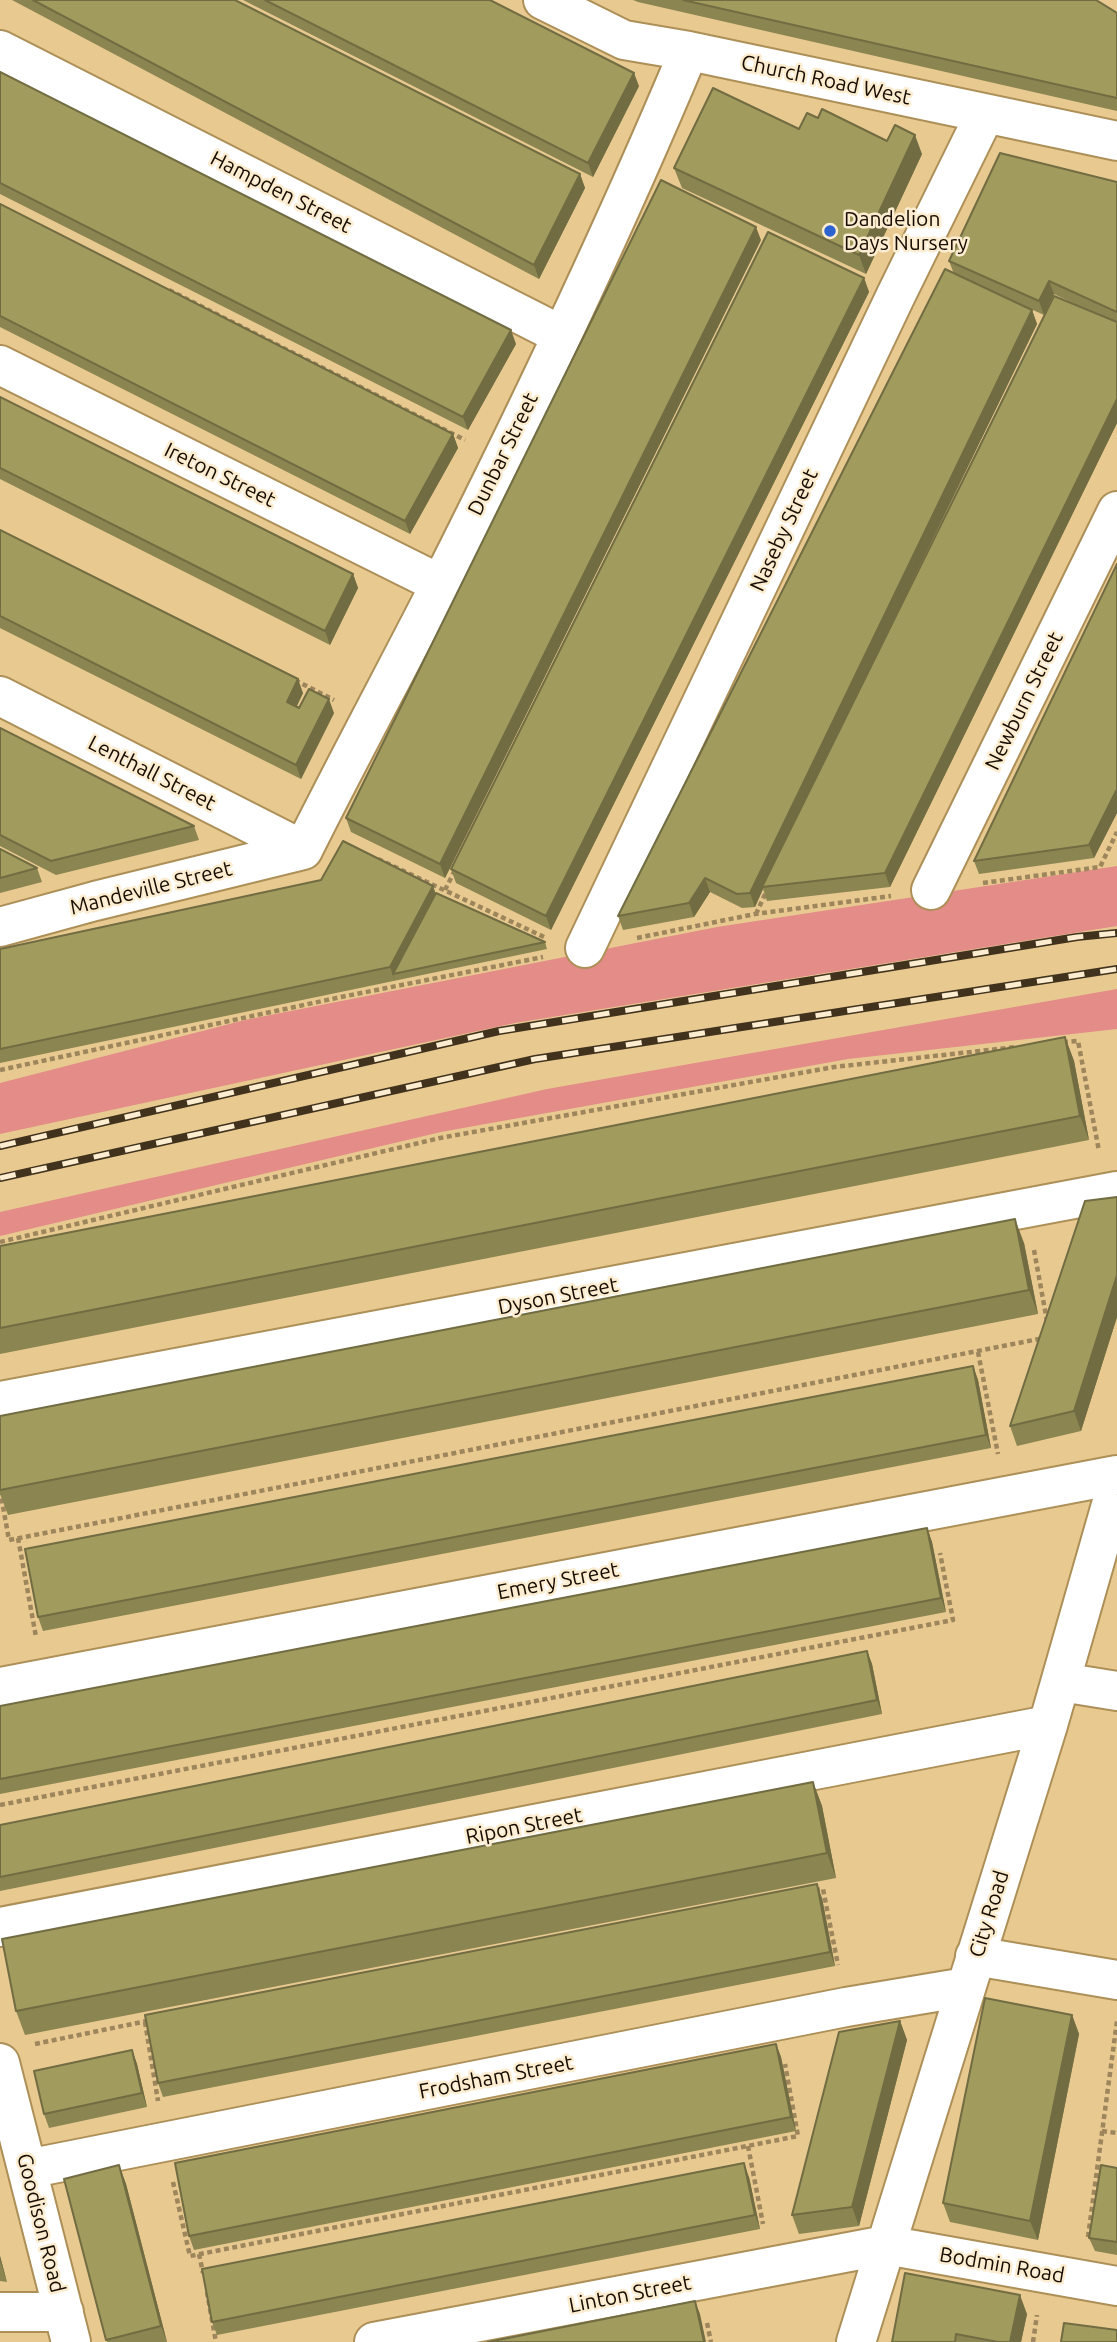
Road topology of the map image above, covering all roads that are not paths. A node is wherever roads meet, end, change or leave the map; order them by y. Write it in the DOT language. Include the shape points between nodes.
graph roads {
  1 [pos="542,0"];
  2 [pos="0,50"];
  3 [pos="689,51"];
  4 [pos="985,114"];
  5 [pos="1117,141"];
  6 [pos="561,335"];
  7 [pos="0,365"];
  8 [pos="1117,511"];
  9 [pos="440,584"];
  10 [pos="0,696"];
  11 [pos="303,850"];
  12 [pos="931,890"];
  13 [pos="0,927"];
  14 [pos="585,948"];
  15 [pos="1112,1192"];
  16 [pos="0,1401"];
  17 [pos="1117,1475"];
  18 [pos="1117,1484"];
  19 [pos="1060,1682"];
  20 [pos="0,1687"];
  21 [pos="1117,1691"];
  22 [pos="1048,1725"];
  23 [pos="0,1927"];
  24 [pos="971,1972"];
  25 [pos="1117,1980"];
  26 [pos="13,2054"];
  27 [pos="27,2169"];
  28 [pos="886,2245"];
  29 [pos="1099,2283"];
  30 [pos="0,2312"];
  31 [pos="67,2327"];
  32 [pos="374,2342"];
  33 [pos="856,2342"];
  1 -- 3 [label="street, Church Road West" via="624,40"];
  2 -- 6 [label="street, Hampden Street"];
  3 -- 4 [label="street, Church Road West"];
  3 -- 6 [label="street, Dunbar Street"];
  4 -- 5 [label="street, Church Road West"];
  4 -- 14 [label="street, Naseby Street"];
  6 -- 9 [label="street, Dunbar Street"];
  7 -- 9 [label="street, Ireton Street"];
  8 -- 12 [label="street, Newburn Street"];
  9 -- 11 [label="street, Dunbar Street"];
  10 -- 11 [label="street, Lenthall Street"];
  11 -- 13 [label="street, Mandeville Street"];
  15 -- 16 [label="street, Dyson Street"];
  17 -- 20 [label="street, Emery Street"];
  18 -- 19 [label="street, City Road"];
  19 -- 21 [label="street"];
  19 -- 22 [label="street, City Road"];
  22 -- 23 [label="street, Ripon Street"];
  22 -- 24 [label="street, City Road"];
  24 -- 25 [label="street, Frodsham Street"];
  24 -- 27 [label="street, Frodsham Street" via="777,2022"];
  24 -- 28 [label="street, City Road"];
  26 -- 27 [label="street, Goodison Road"];
  27 -- 31 [label="street, Goodison Road"];
  28 -- 29 [label="street, Bodmin Road"];
  28 -- 32 [label="street, Linton Street"];
  28 -- 33 [label="street, City Road"];
  30 -- 31 [label="street"];
}
